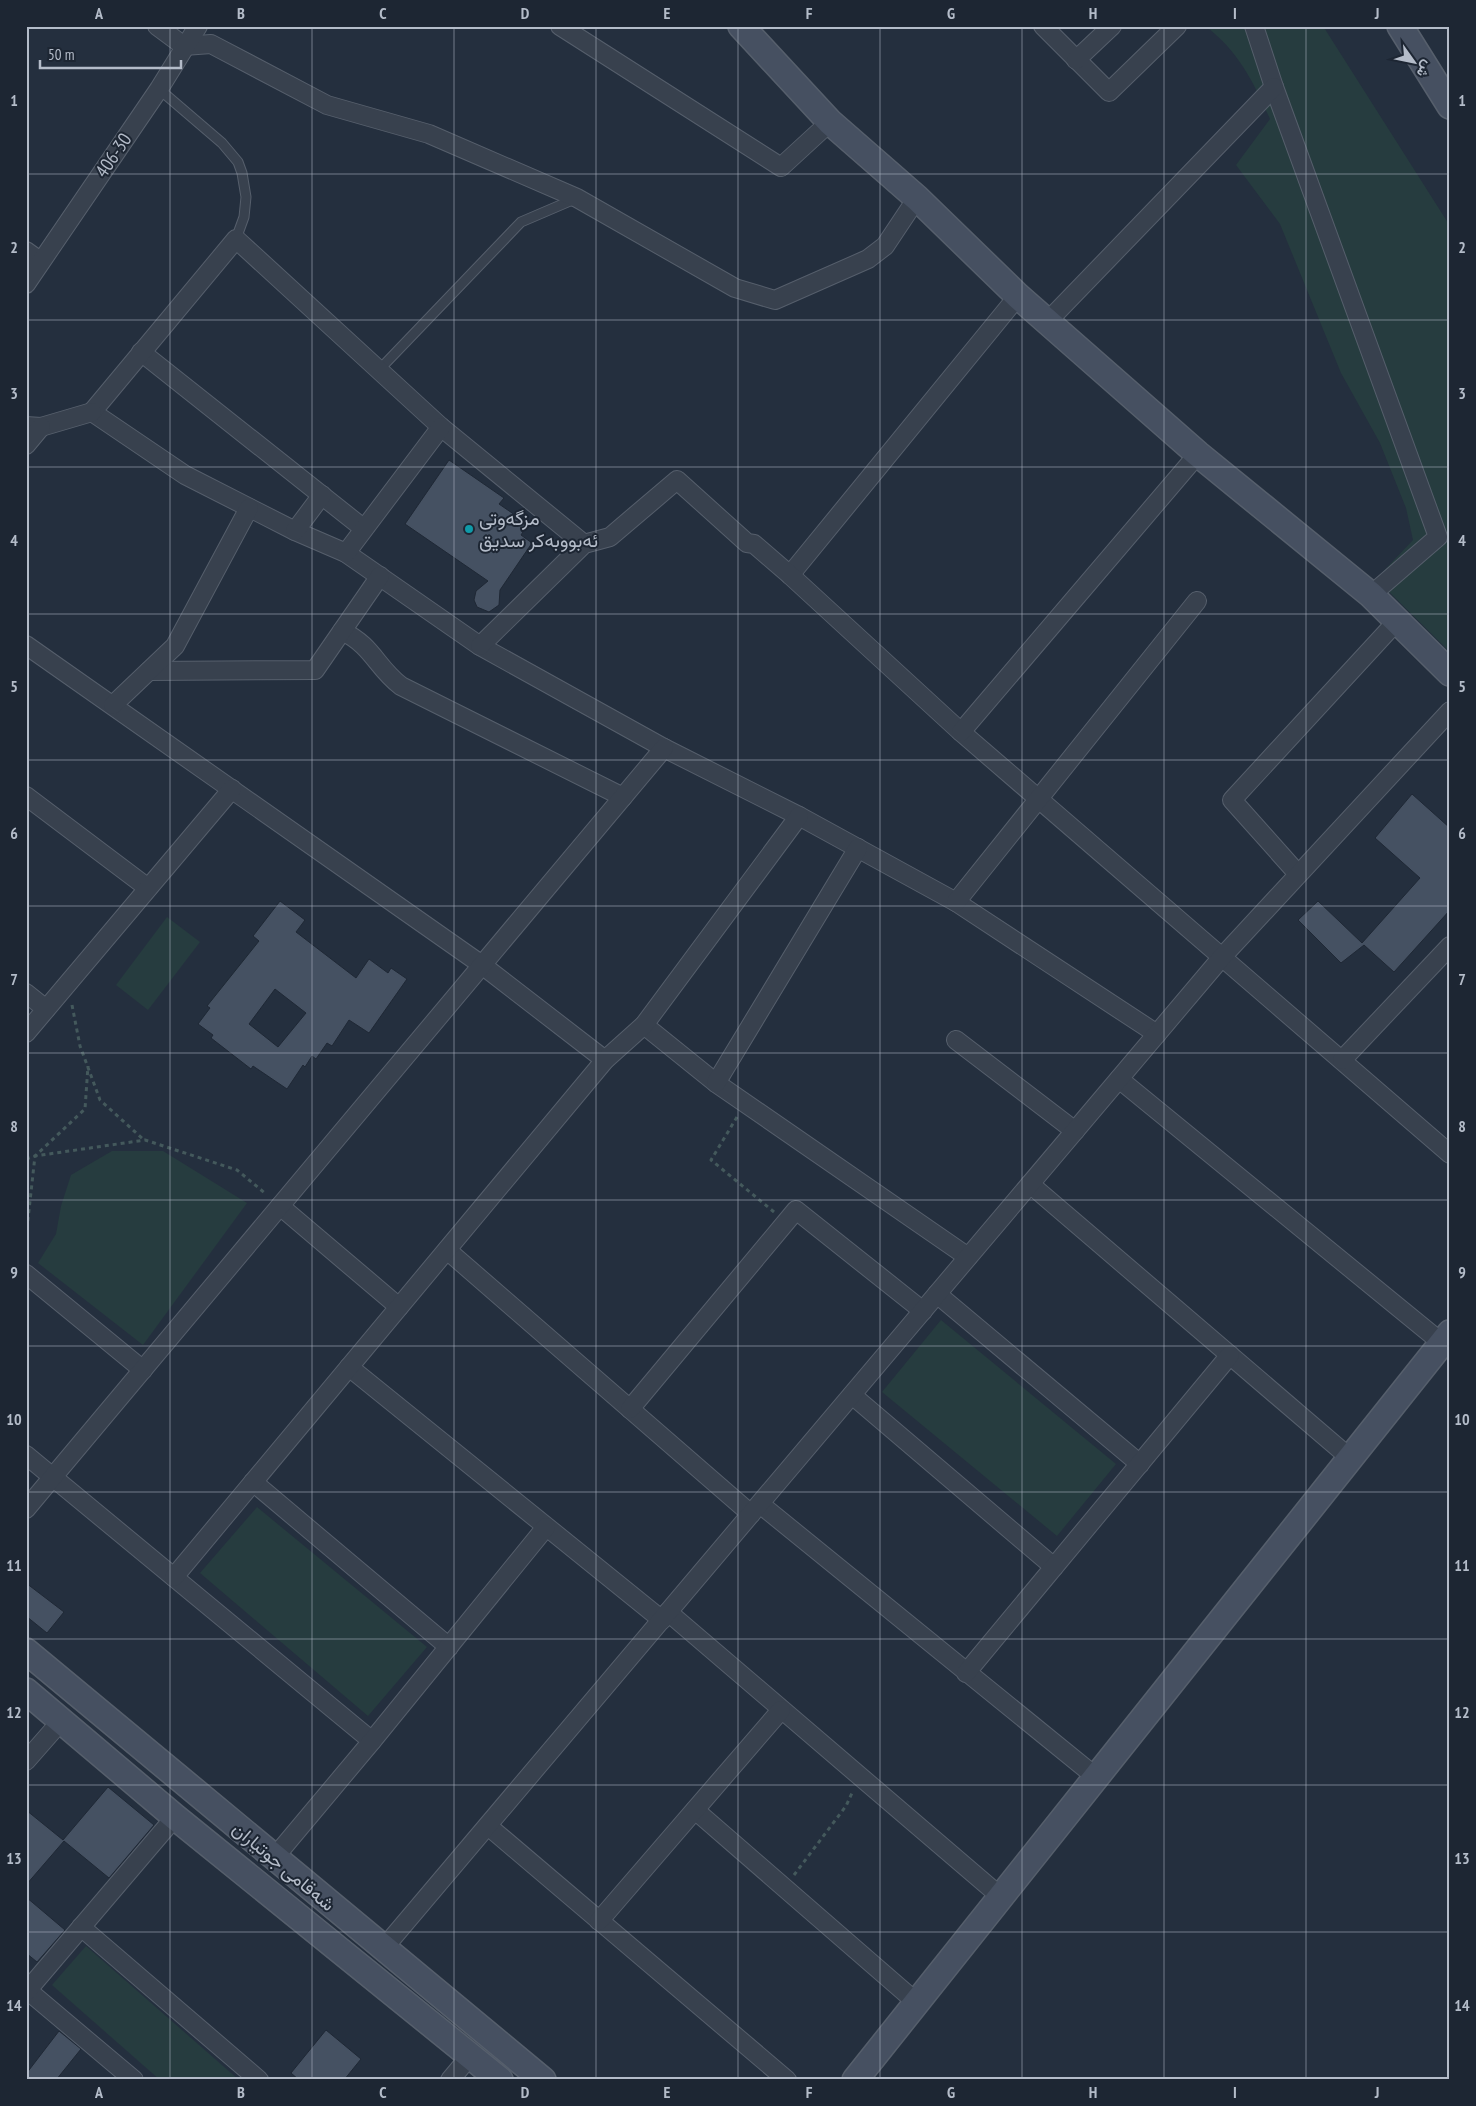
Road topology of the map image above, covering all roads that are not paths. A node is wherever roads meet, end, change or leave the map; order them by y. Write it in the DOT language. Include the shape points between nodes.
graph roads {
  1 [pos="156,26"];
  2 [pos="198,26"];
  3 [pos="741,26"];
  4 [pos="1043,26"];
  5 [pos="1112,26"];
  6 [pos="1177,26"];
  7 [pos="1254,26"];
  8 [pos="1400,26"];
  9 [pos="564,28"];
  10 [pos="184,46"];
  11 [pos="1076,60"];
  12 [pos="1274,87"];
  13 [pos="159,89"];
  14 [pos="1450,106"];
  15 [pos="830,122"];
  16 [pos="577,198"];
  17 [pos="917,198"];
  18 [pos="236,239"];
  19 [pos="33,256"];
  20 [pos="26,284"];
  21 [pos="1018,296"];
  22 [pos="1047,322"];
  23 [pos="141,352"];
  24 [pos="379,370"];
  25 [pos="92,412"];
  26 [pos="34,426"];
  27 [pos="440,427"];
  28 [pos="26,444"];
  29 [pos="1198,454"];
  30 [pos="322,495"];
  31 [pos="249,508"];
  32 [pos="364,528"];
  33 [pos="295,531"];
  34 [pos="584,544"];
  35 [pos="346,553"];
  36 [pos="790,575"];
  37 [pos="380,576"];
  38 [pos="1372,595"];
  39 [pos="1197,601"];
  40 [pos="1397,621"];
  41 [pos="342,631"];
  42 [pos="26,645"];
  43 [pos="480,646"];
  44 [pos="149,671"];
  45 [pos="1450,674"];
  46 [pos="113,705"];
  47 [pos="1450,711"];
  48 [pos="961,732"];
  49 [pos="664,748"];
  50 [pos="232,789"];
  51 [pos="26,796"];
  52 [pos="623,797"];
  53 [pos="1038,797"];
  54 [pos="799,816"];
  55 [pos="858,848"];
  56 [pos="1298,874"];
  57 [pos="148,888"];
  58 [pos="956,902"];
  59 [pos="1450,946"];
  60 [pos="1222,957"];
  61 [pos="482,965"];
  62 [pos="26,993"];
  63 [pos="46,1009"];
  64 [pos="644,1024"];
  65 [pos="26,1033"];
  66 [pos="1157,1034"];
  67 [pos="956,1040"];
  68 [pos="605,1060"];
  69 [pos="1342,1060"];
  70 [pos="1119,1079"];
  71 [pos="716,1083"];
  72 [pos="1075,1131"];
  73 [pos="1450,1154"];
  74 [pos="1030,1184"];
  75 [pos="280,1206"];
  76 [pos="447,1250"];
  77 [pos="968,1257"];
  78 [pos="26,1274"];
  79 [pos="936,1294"];
  80 [pos="399,1307"];
  81 [pos="923,1311"];
  82 [pos="1446,1338"];
  83 [pos="1230,1355"];
  84 [pos="349,1367"];
  85 [pos="143,1370"];
  86 [pos="852,1395"];
  87 [pos="630,1409"];
  88 [pos="26,1455"];
  89 [pos="1350,1458"];
  90 [pos="1140,1464"];
  91 [pos="53,1477"];
  92 [pos="253,1482"];
  93 [pos="26,1509"];
  94 [pos="755,1509"];
  95 [pos="546,1527"];
  96 [pos="1054,1567"];
  97 [pos="174,1577"];
  98 [pos="665,1616"];
  99 [pos="449,1646"];
  100 [pos="26,1651"];
  101 [pos="966,1673"];
  102 [pos="26,1691"];
  103 [pos="781,1710"];
  104 [pos="62,1720"];
  105 [pos="372,1741"];
  106 [pos="26,1761"];
  107 [pos="1096,1777"];
  108 [pos="695,1810"];
  109 [pos="175,1817"];
  110 [pos="488,1826"];
  111 [pos="274,1858"];
  112 [pos="1001,1897"];
  113 [pos="599,1921"];
  114 [pos="81,1927"];
  115 [pos="384,1949"];
  116 [pos="27,1990"];
  117 [pos="916,2002"];
  118 [pos="470,2056"];
  119 [pos="134,2080"];
  120 [pos="259,2080"];
  121 [pos="450,2080"];
  122 [pos="500,2080"];
  123 [pos="543,2080"];
  124 [pos="786,2080"];
  125 [pos="855,2080"];
  1 -- 10 [label="street"];
  2 -- 10 [label="street, 406-30"];
  3 -- 15 [label="main road"];
  4 -- 11 [label="street"];
  5 -- 11 [label="street"];
  6 -- 11 [label="street" via="1109,92"];
  7 -- 12 [label="street"];
  8 -- 14 [label="main road"];
  9 -- 15 [label="street" via="781,167"];
  10 -- 13 [label="street, 406-30"];
  10 -- 16 [label="street" via="212,44 327,105 429,134"];
  12 -- 22 [label="street"];
  12 -- 38 [label="street" via="1438,537"];
  13 -- 18 [label="lane" via="222,143 238,162 246,197 244,217"];
  13 -- 19 [label="street, 406-30"];
  15 -- 17 [label="main road"];
  16 -- 17 [label="street" via="735,288 774,300 868,260 885,246"];
  16 -- 24 [label="lane" via="521,222"];
  17 -- 21 [label="main road"];
  18 -- 23 [label="street"];
  18 -- 24 [label="street"];
  19 -- 20 [label="street, 406-30"];
  21 -- 22 [label="main road"];
  21 -- 36 [label="street"];
  22 -- 29 [label="main road"];
  23 -- 25 [label="street"];
  23 -- 30 [label="street"];
  24 -- 27 [label="street"];
  25 -- 26 [label="street"];
  25 -- 31 [label="street" via="185,475"];
  26 -- 28 [label="street"];
  27 -- 32 [label="street"];
  27 -- 34 [label="street"];
  29 -- 38 [label="main road"];
  29 -- 48 [label="street"];
  30 -- 32 [label="street"];
  30 -- 33 [label="street"];
  31 -- 33 [label="street"];
  31 -- 44 [label="street" via="175,646"];
  32 -- 35 [label="street"];
  33 -- 35 [label="street"];
  34 -- 36 [label="street" via="610,537 677,480"];
  34 -- 43 [label="street"];
  35 -- 37 [label="street"];
  36 -- 48 [label="street"];
  37 -- 41 [label="street"];
  37 -- 43 [label="street"];
  38 -- 40 [label="main road"];
  39 -- 53 [label="street"];
  40 -- 45 [label="main road"];
  40 -- 56 [label="street" via="1232,800"];
  41 -- 44 [label="street" via="316,670"];
  41 -- 52 [label="street" via="365,645 385,672 401,686"];
  42 -- 46 [label="street"];
  43 -- 49 [label="street"];
  44 -- 46 [label="street"];
  46 -- 50 [label="street"];
  47 -- 56 [label="street"];
  48 -- 53 [label="street"];
  49 -- 52 [label="street"];
  49 -- 54 [label="street"];
  50 -- 57 [label="street"];
  50 -- 61 [label="street"];
  51 -- 57 [label="street"];
  52 -- 61 [label="street"];
  53 -- 58 [label="street"];
  53 -- 60 [label="street"];
  54 -- 55 [label="street"];
  54 -- 64 [label="street"];
  55 -- 58 [label="street"];
  55 -- 71 [label="street"];
  56 -- 60 [label="street"];
  57 -- 63 [label="street"];
  58 -- 66 [label="street"];
  59 -- 69 [label="street"];
  60 -- 66 [label="street"];
  60 -- 69 [label="street"];
  61 -- 68 [label="street"];
  61 -- 75 [label="street"];
  62 -- 63 [label="street"];
  63 -- 65 [label="street"];
  64 -- 68 [label="street"];
  64 -- 71 [label="street"];
  66 -- 70 [label="street"];
  67 -- 72 [label="street"];
  68 -- 76 [label="street"];
  69 -- 73 [label="street"];
  70 -- 72 [label="street"];
  70 -- 82 [label="street"];
  71 -- 77 [label="street"];
  72 -- 74 [label="street"];
  74 -- 77 [label="street"];
  74 -- 83 [label="street"];
  75 -- 80 [label="street"];
  75 -- 85 [label="street"];
  76 -- 80 [label="street"];
  76 -- 87 [label="street"];
  77 -- 79 [label="street"];
  78 -- 85 [label="street"];
  79 -- 81 [label="street"];
  79 -- 90 [label="street"];
  80 -- 84 [label="street"];
  81 -- 86 [label="street"];
  81 -- 87 [label="street" via="796,1210"];
  82 -- 89 [label="main road"];
  83 -- 89 [label="street"];
  83 -- 90 [label="street"];
  84 -- 92 [label="street"];
  84 -- 95 [label="street"];
  85 -- 91 [label="street"];
  86 -- 94 [label="street"];
  86 -- 96 [label="street"];
  87 -- 94 [label="street"];
  88 -- 91 [label="street"];
  89 -- 107 [label="main road"];
  90 -- 96 [label="street"];
  91 -- 93 [label="street"];
  91 -- 97 [label="street"];
  92 -- 97 [label="street"];
  92 -- 99 [label="street"];
  94 -- 98 [label="street"];
  94 -- 101 [label="street"];
  95 -- 98 [label="street"];
  95 -- 99 [label="street"];
  96 -- 101 [label="street"];
  97 -- 105 [label="street"];
  98 -- 103 [label="street"];
  98 -- 110 [label="street"];
  99 -- 105 [label="street"];
  100 -- 111 [label="main road, شەقامی جوتیاران"];
  101 -- 107 [label="street"];
  102 -- 104 [label="main road, شەقامی جوتیاران"];
  103 -- 108 [label="street"];
  103 -- 112 [label="street"];
  104 -- 106 [label="street"];
  104 -- 109 [label="main road, شەقامی جوتیاران"];
  105 -- 111 [label="street"];
  107 -- 112 [label="main road"];
  108 -- 113 [label="street"];
  108 -- 117 [label="street"];
  109 -- 114 [label="street"];
  109 -- 118 [label="main road, شەقامی جوتیاران"];
  110 -- 113 [label="street"];
  110 -- 115 [label="street"];
  111 -- 115 [label="main road, شەقامی جوتیاران"];
  112 -- 117 [label="main road"];
  113 -- 124 [label="street"];
  114 -- 116 [label="street"];
  114 -- 120 [label="street"];
  115 -- 123 [label="main road, شەقامی جوتیاران"];
  116 -- 119 [label="street"];
  117 -- 125 [label="main road"];
  118 -- 121 [label="street"];
  118 -- 122 [label="main road, شەقامی جوتیاران"];
}
